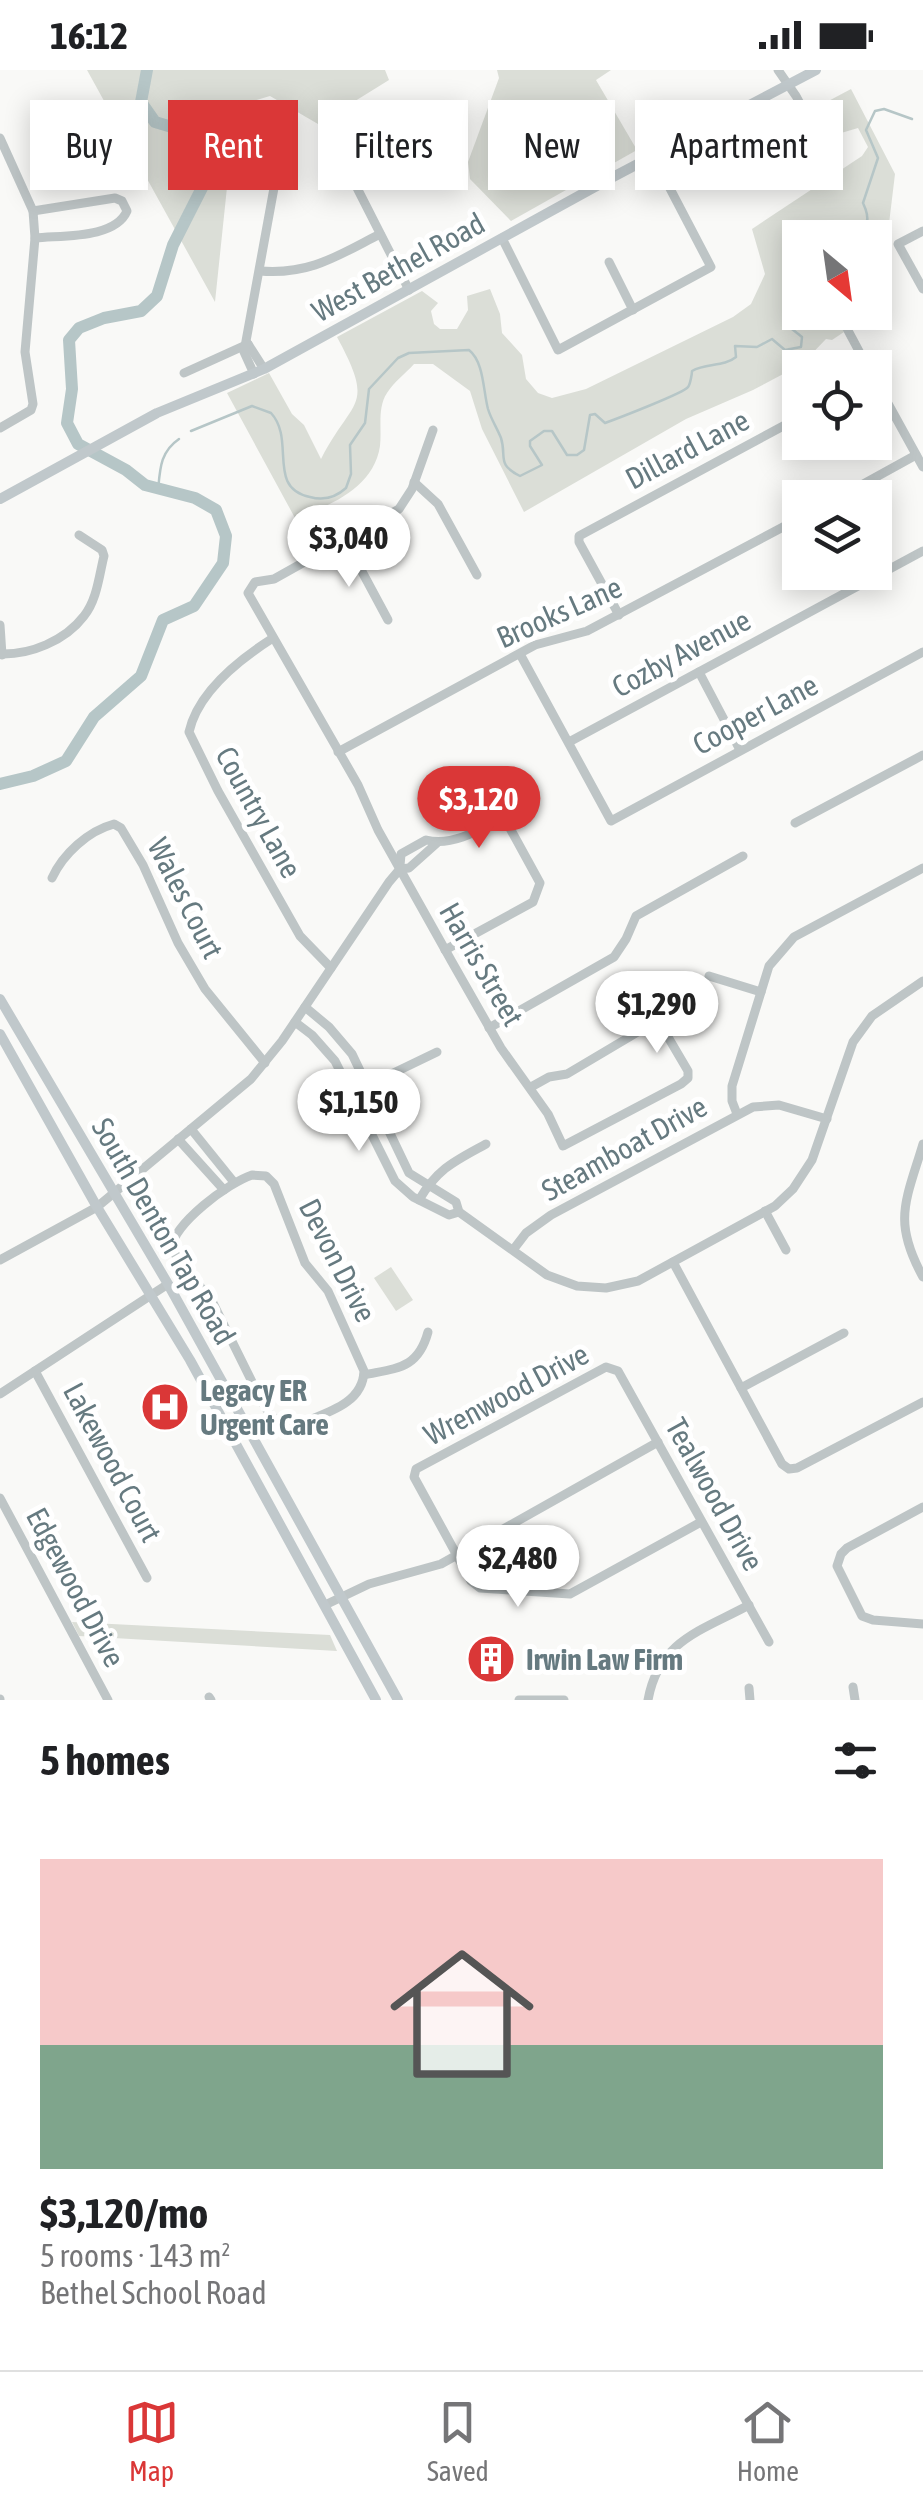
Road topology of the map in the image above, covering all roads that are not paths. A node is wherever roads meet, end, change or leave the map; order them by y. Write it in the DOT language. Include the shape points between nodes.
graph roads {
  1 [pos="778,70"];
  2 [pos="816,70"];
  3 [pos="788,86"];
  4 [pos="761,100"];
  5 [pos="796,100"];
  6 [pos="0,138"];
  7 [pos="635,166"];
  8 [pos="274,190"];
  9 [pos="358,190"];
  10 [pos="672,190"];
  11 [pos="33,211"];
  12 [pos="923,231"];
  13 [pos="380,234"];
  14 [pos="36,238"];
  15 [pos="502,238"];
  16 [pos="610,262"];
  17 [pos="260,271"];
  18 [pos="923,289"];
  19 [pos="409,290"];
  20 [pos="633,310"];
  21 [pos="248,344"];
  22 [pos="259,372"];
  23 [pos="184,373"];
  24 [pos="892,411"];
  25 [pos="782,427"];
  26 [pos="0,428"];
  27 [pos="433,430"];
  28 [pos="916,455"];
  29 [pos="923,467"];
  30 [pos="871,480"];
  31 [pos="414,482"];
  32 [pos="0,499"];
  33 [pos="782,528"];
  34 [pos="79,534"];
  35 [pos="344,540"];
  36 [pos="923,551"];
  37 [pos="477,575"];
  38 [pos="619,614"];
  39 [pos="388,620"];
  40 [pos="0,625"];
  41 [pos="272,638"];
  42 [pos="923,652"];
  43 [pos="1,654"];
  44 [pos="520,654"];
  45 [pos="699,672"];
  46 [pos="569,742"];
  47 [pos="740,750"];
  48 [pos="338,752"];
  49 [pos="923,755"];
  50 [pos="483,779"];
  51 [pos="505,816"];
  52 [pos="795,824"];
  53 [pos="742,856"];
  54 [pos="923,868"];
  55 [pos="400,869"];
  56 [pos="52,878"];
  57 [pos="445,950"];
  58 [pos="330,968"];
  59 [pos="710,976"];
  60 [pos="923,982"];
  61 [pos="761,992"];
  62 [pos="0,999"];
  63 [pos="305,1008"];
  64 [pos="4,1014"];
  65 [pos="295,1022"];
  66 [pos="490,1028"];
  67 [pos="0,1034"];
  68 [pos="437,1052"];
  69 [pos="265,1062"];
  70 [pos="368,1086"];
  71 [pos="531,1087"];
  72 [pos="352,1093"];
  73 [pos="738,1114"];
  74 [pos="826,1119"];
  75 [pos="191,1128"];
  76 [pos="178,1139"];
  77 [pos="486,1144"];
  78 [pos="923,1144"];
  79 [pos="234,1181"];
  80 [pos="911,1182"];
  81 [pos="923,1184"];
  82 [pos="427,1186"];
  83 [pos="224,1190"];
  84 [pos="114,1194"];
  85 [pos="420,1200"];
  86 [pos="97,1208"];
  87 [pos="459,1212"];
  88 [pos="765,1212"];
  89 [pos="513,1250"];
  90 [pos="786,1250"];
  91 [pos="0,1260"];
  92 [pos="673,1262"];
  93 [pos="923,1277"];
  94 [pos="168,1284"];
  95 [pos="151,1294"];
  96 [pos="428,1332"];
  97 [pos="844,1333"];
  98 [pos="35,1370"];
  99 [pos="618,1371"];
  100 [pos="364,1378"];
  101 [pos="741,1388"];
  102 [pos="0,1394"];
  103 [pos="923,1402"];
  104 [pos="245,1421"];
  105 [pos="228,1430"];
  106 [pos="658,1442"];
  107 [pos="0,1498"];
  108 [pos="923,1507"];
  109 [pos="701,1522"];
  110 [pos="456,1556"];
  111 [pos="146,1578"];
  112 [pos="341,1596"];
  113 [pos="749,1605"];
  114 [pos="325,1606"];
  115 [pos="923,1624"];
  116 [pos="769,1642"];
  117 [pos="854,1687"];
  118 [pos="749,1688"];
  119 [pos="552,1699"];
  120 [pos="108,1700"];
  121 [pos="376,1700"];
  122 [pos="398,1700"];
  123 [pos="519,1700"];
  124 [pos="564,1700"];
  125 [pos="648,1700"];
  126 [pos="750,1700"];
  127 [pos="855,1700"];
  1 -- 3 [label="street"];
  2 -- 3 [label="main road, West Bethel Road"];
  3 -- 4 [label="main road, West Bethel Road"];
  3 -- 5 [label="street"];
  6 -- 11 [label="street"];
  7 -- 15 [label="main road, West Bethel Road"];
  8 -- 17 [label="street"];
  9 -- 13 [label="street"];
  10 -- 20 [label="street" via="712,267"];
  11 -- 14 [label="street"];
  11 -- 14 [label="street" via="115,198 127,211 112,228"];
  12 -- 18 [label="street" via="898,244"];
  13 -- 17 [label="street" via="317,266"];
  13 -- 19 [label="street"];
  14 -- 26 [label="street" via="25,352 32,410"];
  15 -- 19 [label="main road, West Bethel Road"];
  15 -- 20 [label="street" via="558,350"];
  16 -- 20 [label="street"];
  17 -- 21 [label="street"];
  19 -- 22 [label="main road, West Bethel Road"];
  21 -- 22 [label="street" via="244,352"];
  21 -- 23 [label="street"];
  22 -- 32 [label="main road, West Bethel Road" via="156,413"];
  24 -- 28 [label="street"];
  25 -- 38 [label="street, Dillard Lane" via="579,536"];
  27 -- 31 [label="street"];
  28 -- 29 [label="street"];
  28 -- 30 [label="street"];
  31 -- 35 [label="street" via="398,509"];
  31 -- 37 [label="street" via="438,504"];
  33 -- 38 [label="street, Brooks Lane"];
  34 -- 43 [label="street" via="104,556 84,616 39,648"];
  35 -- 39 [label="street"];
  35 -- 41 [label="street, Harris Street" via="274,579 255,582 248,593"];
  36 -- 45 [label="street, Cozby Avenue"];
  38 -- 44 [label="street, Brooks Lane"];
  40 -- 43 [label="street"];
  41 -- 48 [label="street, Harris Street"];
  41 -- 58 [label="street, Country Lane" via="232,666 189,732 300,936"];
  42 -- 47 [label="street, Cooper Lane"];
  44 -- 46 [label="street"];
  44 -- 48 [label="street, Brooks Lane"];
  45 -- 46 [label="street, Cozby Avenue"];
  45 -- 47 [label="street"];
  46 -- 47 [label="street, Cooper Lane" via="611,821"];
  48 -- 55 [label="street, Harris Street"];
  49 -- 52 [label="street"];
  50 -- 51 [label="street"];
  51 -- 55 [label="street" via="478,831 426,840 404,852"];
  51 -- 57 [label="street" via="540,883 538,896"];
  53 -- 66 [label="street" via="636,916 614,957"];
  54 -- 61 [label="street" via="794,937 769,966"];
  55 -- 57 [label="street, Harris Street"];
  55 -- 58 [label="street"];
  56 -- 69 [label="street, Wales Court" via="85,840 105,826 121,828 190,966"];
  57 -- 66 [label="street, Harris Street"];
  58 -- 63 [label="street"];
  59 -- 61 [label="street"];
  60 -- 74 [label="street" via="864,1026"];
  61 -- 73 [label="street" via="732,1086"];
  62 -- 64 [label="main road, South Denton Tap Road"];
  63 -- 65 [label="street"];
  63 -- 70 [label="street" via="342,1042"];
  64 -- 84 [label="main road, South Denton Tap Road"];
  65 -- 69 [label="street"];
  65 -- 72 [label="street" via="324,1047"];
  66 -- 71 [label="street, Harris Street"];
  67 -- 86 [label="main road, South Denton Tap Road"];
  68 -- 70 [label="street"];
  69 -- 75 [label="street"];
  70 -- 72 [label="street"];
  70 -- 82 [label="street" via="409,1174"];
  71 -- 71 [label="street, Harris Street" via="562,1146 681,1084 688,1071 658,1020 567,1074"];
  72 -- 85 [label="street" via="395,1181"];
  73 -- 74 [label="street, Steamboat Drive" via="779,1105"];
  73 -- 89 [label="street, Steamboat Drive" via="551,1215"];
  74 -- 88 [label="street" via="801,1177"];
  75 -- 76 [label="street"];
  75 -- 79 [label="street"];
  76 -- 83 [label="street"];
  76 -- 84 [label="street"];
  77 -- 82 [label="street" via="441,1169"];
  78 -- 80 [label="street"];
  79 -- 83 [label="street"];
  79 -- 100 [label="street, Devon Drive" via="266,1176 274,1184 305,1262 343,1319"];
  80 -- 81 [label="street"];
  80 -- 93 [label="street" via="902,1222"];
  82 -- 85 [label="street"];
  82 -- 87 [label="street" via="456,1202"];
  83 -- 100 [label="street" via="176,1232 171,1250 213,1303 276,1421 295,1426 354,1399"];
  84 -- 86 [label="street"];
  84 -- 94 [label="main road, South Denton Tap Road"];
  85 -- 87 [label="street" via="449,1215"];
  86 -- 91 [label="street"];
  86 -- 95 [label="main road, South Denton Tap Road"];
  87 -- 89 [label="street"];
  88 -- 90 [label="street"];
  88 -- 92 [label="street"];
  89 -- 92 [label="street" via="546,1274 594,1288 626,1285"];
  92 -- 101 [label="street"];
  94 -- 95 [label="street"];
  94 -- 104 [label="main road, South Denton Tap Road"];
  95 -- 98 [label="street"];
  95 -- 105 [label="main road, South Denton Tap Road"];
  96 -- 100 [label="street" via="413,1361"];
  97 -- 101 [label="street"];
  98 -- 102 [label="street"];
  98 -- 111 [label="street, Lakewood Court"];
  99 -- 106 [label="street, Tealwood Drive"];
  99 -- 110 [label="street, Wrenwood Drive" via="606,1368 416,1470"];
  101 -- 103 [label="street" via="789,1469"];
  104 -- 105 [label="main road"];
  104 -- 112 [label="main road, South Denton Tap Road"];
  105 -- 114 [label="main road, South Denton Tap Road"];
  106 -- 109 [label="street, Tealwood Drive"];
  106 -- 110 [label="street"];
  107 -- 120 [label="street, Edgewood Drive"];
  108 -- 115 [label="street" via="847,1548 837,1566 862,1616"];
  109 -- 110 [label="street" via="570,1594 480,1588"];
  109 -- 113 [label="street, Tealwood Drive"];
  110 -- 112 [label="street"];
  112 -- 114 [label="street"];
  112 -- 122 [label="main road, South Denton Tap Road"];
  113 -- 116 [label="street, Tealwood Drive"];
  113 -- 125 [label="street" via="676,1645 661,1660"];
  114 -- 121 [label="main road, South Denton Tap Road"];
  117 -- 127 [label="street"];
  118 -- 126 [label="street"];
  119 -- 123 [label="street"];
  119 -- 124 [label="street"];
}
